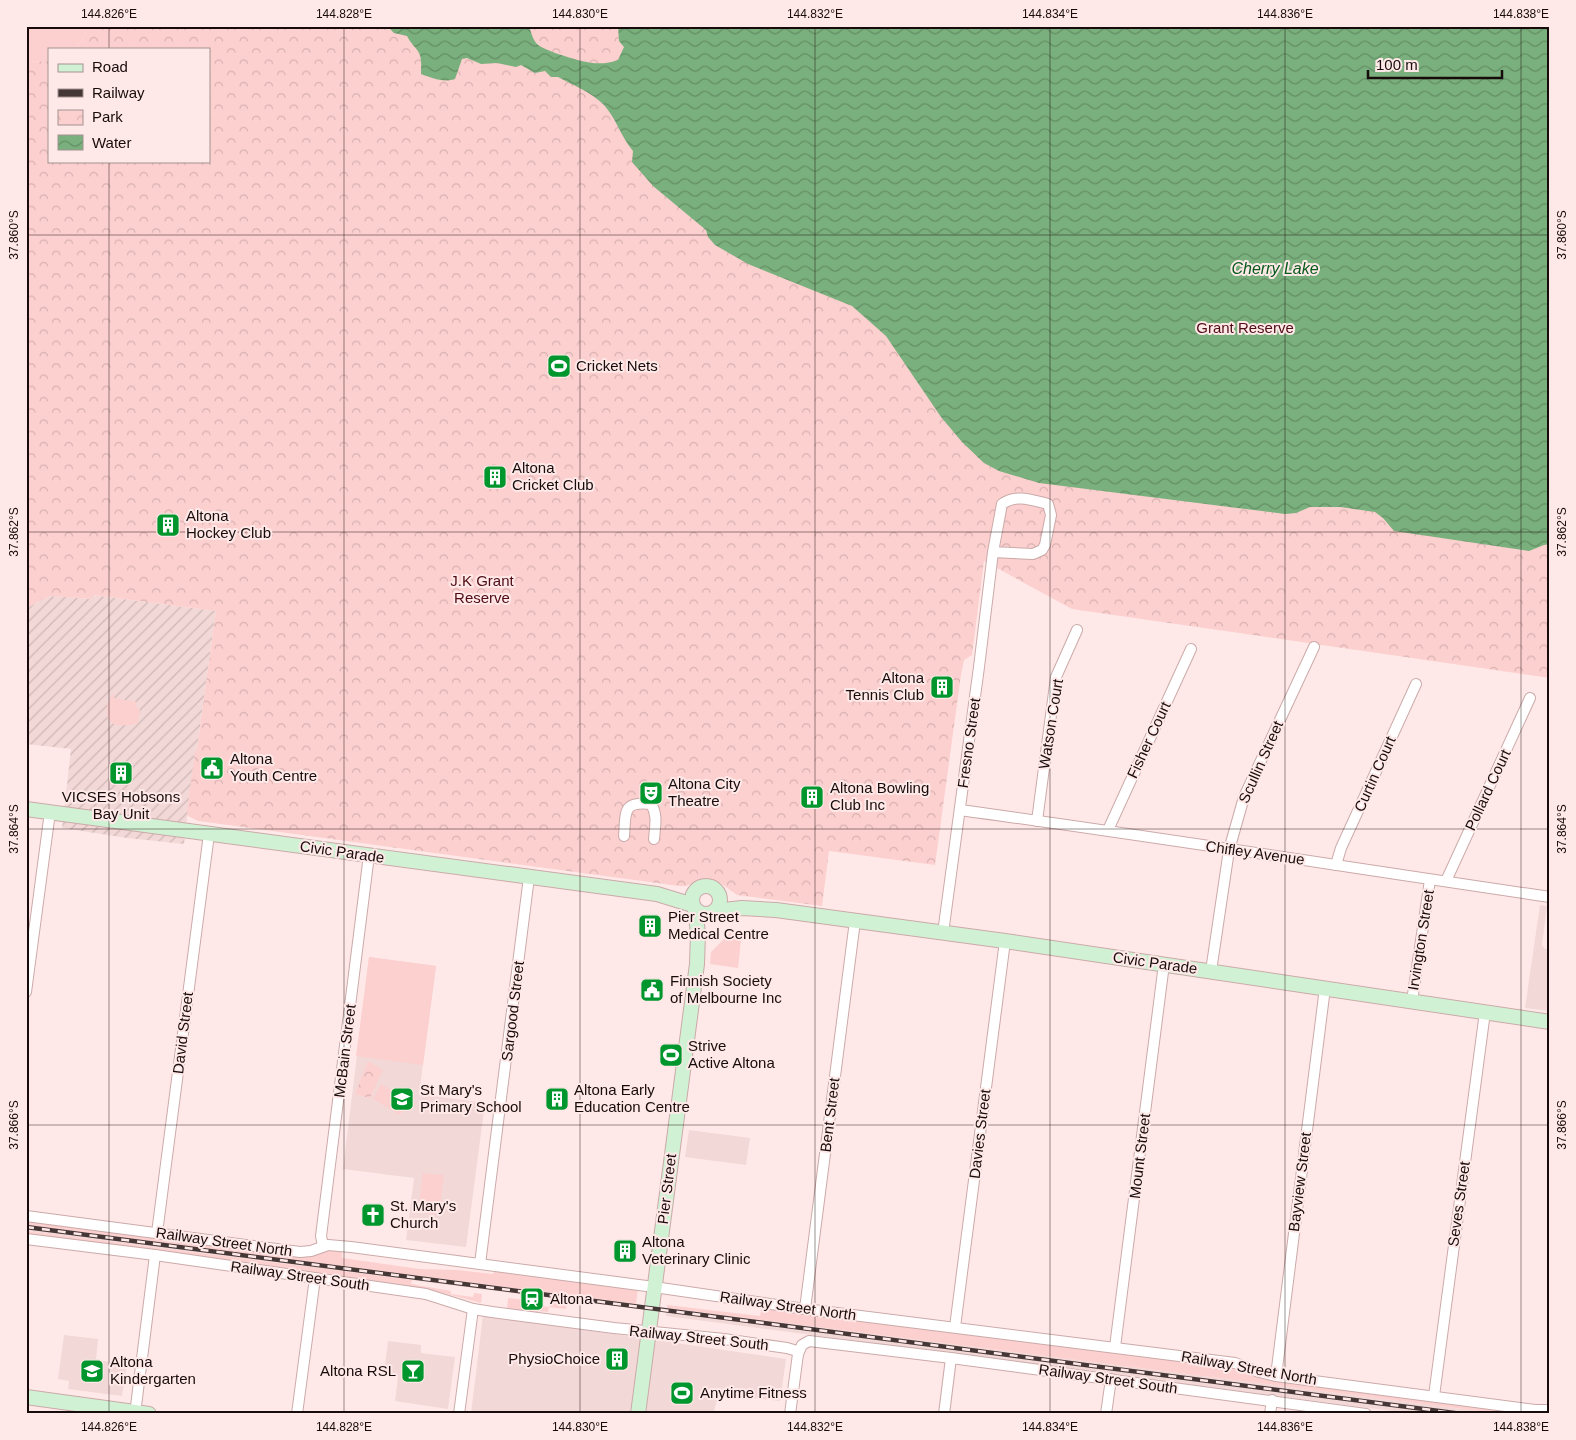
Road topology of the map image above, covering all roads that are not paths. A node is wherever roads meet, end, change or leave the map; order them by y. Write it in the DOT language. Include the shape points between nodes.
graph roads {
  1 [pos="993,552"];
  2 [pos="1077,630"];
  3 [pos="1314,647"];
  4 [pos="1191,649"];
  5 [pos="1416,684"];
  6 [pos="1530,698"];
  7 [pos="26,809"];
  8 [pos="960,810"];
  9 [pos="50,812"];
  10 [pos="1037,821"];
  11 [pos="1108,830"];
  12 [pos="209,834"];
  13 [pos="624,836"];
  14 [pos="654,839"];
  15 [pos="1229,850"];
  16 [pos="369,855"];
  17 [pos="1336,865"];
  18 [pos="530,877"];
  19 [pos="1430,880"];
  20 [pos="1446,881"];
  21 [pos="699,888"];
  22 [pos="718,891"];
  23 [pos="657,894"];
  24 [pos="1550,897"];
  25 [pos="694,907"];
  26 [pos="760,908"];
  27 [pos="714,912"];
  28 [pos="855,921"];
  29 [pos="943,932"];
  30 [pos="1005,941"];
  31 [pos="697,964"];
  32 [pos="1164,964"];
  33 [pos="1211,971"];
  34 [pos="1325,988"];
  35 [pos="26,992"];
  36 [pos="1412,1001"];
  37 [pos="1485,1012"];
  38 [pos="1550,1022"];
  39 [pos="26,1216"];
  40 [pos="157,1233"];
  41 [pos="26,1239"];
  42 [pos="323,1246"];
  43 [pos="155,1255"];
  44 [pos="480,1264"];
  45 [pos="315,1278"];
  46 [pos="654,1287"];
  47 [pos="473,1309"];
  48 [pos="805,1309"];
  49 [pos="955,1327"];
  50 [pos="648,1331"];
  51 [pos="1115,1347"];
  52 [pos="798,1354"];
  53 [pos="951,1358"];
  54 [pos="1276,1376"];
  55 [pos="1111,1379"];
  56 [pos="1434,1396"];
  57 [pos="26,1397"];
  58 [pos="1272,1400"];
  59 [pos="1550,1410"];
  60 [pos="135,1413"];
  61 [pos="149,1414"];
  62 [pos="297,1414"];
  63 [pos="459,1414"];
  64 [pos="638,1414"];
  65 [pos="790,1414"];
  66 [pos="944,1414"];
  67 [pos="1106,1414"];
  68 [pos="1270,1414"];
  69 [pos="1366,1414"];
  1 -- 1 [label="street, Fresno Street" via="1002,504 1010,499 1023,498 1048,504 1051,516 1042,550 1033,554"];
  1 -- 8 [label="street, Fresno Street"];
  2 -- 10 [label="street, Watson Court" via="1056,678"];
  3 -- 15 [label="street, Scullin Street" via="1244,797"];
  4 -- 11 [label="street, Fisher Court"];
  5 -- 17 [label="street, Curtin Court"];
  6 -- 20 [label="street, Pollard Court"];
  7 -- 9 [label="street, Civic Parade"];
  8 -- 10 [label="street, Chifley Avenue"];
  8 -- 29 [label="street, Fresno Street"];
  9 -- 12 [label="street, Civic Parade"];
  9 -- 35 [label="street"];
  10 -- 11 [label="street, Chifley Avenue"];
  11 -- 15 [label="street, Chifley Avenue"];
  12 -- 16 [label="street, Civic Parade"];
  12 -- 40 [label="street, David Street"];
  13 -- 14 [label="street" via="629,806 651,804 656,816"];
  15 -- 17 [label="street, Chifley Avenue"];
  15 -- 33 [label="street, Scullin Street"];
  16 -- 18 [label="street, Civic Parade"];
  16 -- 42 [label="street, McBain Street" via="321,1236"];
  17 -- 19 [label="street, Chifley Avenue"];
  18 -- 23 [label="street, Civic Parade"];
  18 -- 44 [label="street, Sargood Street"];
  19 -- 20 [label="street, Chifley Avenue"];
  19 -- 36 [label="street, Irvington Street"];
  20 -- 24 [label="street, Chifley Avenue"];
  21 -- 22 [label="street" via="711,886"];
  21 -- 23 [label="street, Civic Parade"];
  21 -- 25 [label="street" via="694,894"];
  22 -- 26 [label="street, Civic Parade"];
  22 -- 27 [label="street" via="721,900"];
  23 -- 25 [label="street, Civic Parade"];
  25 -- 27 [label="street" via="704,914"];
  25 -- 31 [label="street, Pier Street" via="698,933"];
  26 -- 27 [label="street, Civic Parade"];
  26 -- 28 [label="street, Civic Parade"];
  27 -- 31 [label="street, Pier Street" via="704,933"];
  28 -- 29 [label="street, Civic Parade"];
  28 -- 48 [label="street, Bent Street"];
  29 -- 30 [label="street, Civic Parade"];
  30 -- 32 [label="street, Civic Parade"];
  30 -- 49 [label="street, Davies Street"];
  31 -- 46 [label="street, Pier Street"];
  32 -- 33 [label="street, Civic Parade"];
  32 -- 51 [label="street, Mount Street"];
  33 -- 34 [label="street, Civic Parade"];
  34 -- 36 [label="street, Civic Parade"];
  34 -- 54 [label="street, Bayview Street"];
  36 -- 37 [label="street, Civic Parade"];
  37 -- 38 [label="street, Civic Parade"];
  37 -- 56 [label="street, Seves Street"];
  39 -- 40 [label="street, Railway Street North"];
  40 -- 42 [label="street, Railway Street North" via="300,1252"];
  41 -- 43 [label="street, Railway Street South"];
  42 -- 44 [label="street, Railway Street North"];
  43 -- 45 [label="street, Railway Street South"];
  43 -- 60 [label="street"];
  44 -- 46 [label="street, Railway Street North"];
  45 -- 47 [label="street, Railway Street South" via="426,1294"];
  45 -- 62 [label="street"];
  46 -- 48 [label="street, Railway Street North"];
  46 -- 50 [label="street, Pier Street"];
  47 -- 50 [label="street, Railway Street South"];
  47 -- 63 [label="street"];
  48 -- 49 [label="street, Railway Street North"];
  49 -- 51 [label="street, Railway Street North"];
  50 -- 52 [label="street, Railway Street South" via="787,1348"];
  50 -- 64 [label="street, Pier Street"];
  51 -- 54 [label="street, Railway Street North" via="1236,1363"];
  52 -- 53 [label="street, Railway Street South" via="802,1345 809,1341"];
  52 -- 65 [label="street"];
  53 -- 55 [label="street, Railway Street South"];
  53 -- 66 [label="street"];
  54 -- 56 [label="street, Railway Street North"];
  55 -- 58 [label="street, Railway Street South"];
  55 -- 67 [label="street"];
  56 -- 59 [label="street, Railway Street North"];
  57 -- 60 [label="street"];
  58 -- 68 [label="street"];
  58 -- 69 [label="street, Railway Street South"];
  60 -- 61 [label="street"];
}
